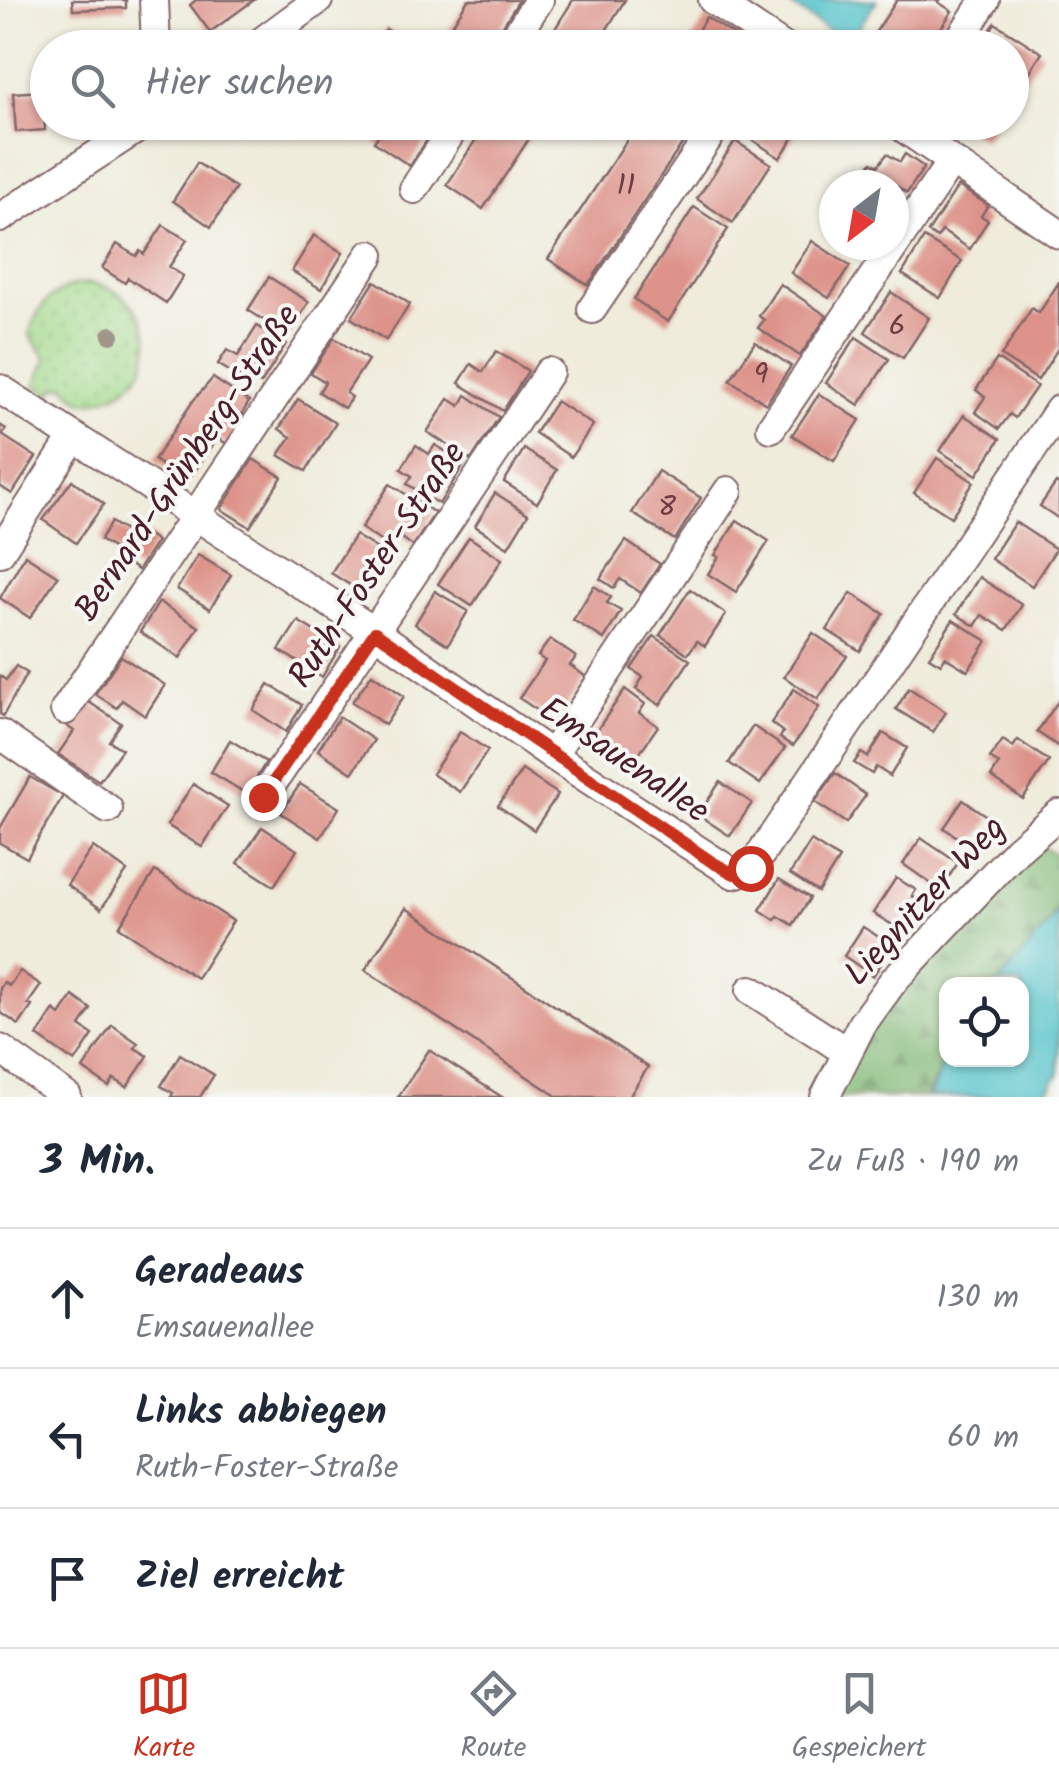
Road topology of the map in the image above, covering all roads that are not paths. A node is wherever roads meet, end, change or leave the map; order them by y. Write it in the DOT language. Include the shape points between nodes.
graph roads {
  1 [pos="154,0"];
  2 [pos="318,0"];
  3 [pos="539,0"];
  4 [pos="713,0"];
  5 [pos="985,0"];
  6 [pos="155,30"];
  7 [pos="277,30"];
  8 [pos="520,30"];
  9 [pos="755,30"];
  10 [pos="966,30"];
  11 [pos="119,140"];
  12 [pos="446,140"];
  13 [pos="707,140"];
  14 [pos="921,140"];
  15 [pos="951,162"];
  16 [pos="414,189"];
  17 [pos="0,218"];
  18 [pos="1059,234"];
  19 [pos="370,255"];
  20 [pos="592,310"];
  21 [pos="550,372"];
  22 [pos="0,390"];
  23 [pos="1059,410"];
  24 [pos="772,428"];
  25 [pos="73,438"];
  26 [pos="728,492"];
  27 [pos="194,516"];
  28 [pos="0,552"];
  29 [pos="375,632"];
  30 [pos="65,710"];
  31 [pos="0,734"];
  32 [pos="552,755"];
  33 [pos="263,797"];
  34 [pos="108,809"];
  35 [pos="1059,814"];
  36 [pos="751,990"];
  37 [pos="0,1049"];
  38 [pos="846,1052"];
  39 [pos="67,1097"];
  40 [pos="825,1097"];
  1 -- 6 [label="street"];
  2 -- 7 [label="street"];
  3 -- 8 [label="street"];
  4 -- 9 [label="street"];
  5 -- 10 [label="street"];
  11 -- 17 [label="street"];
  12 -- 16 [label="street"];
  13 -- 20 [label="street"];
  14 -- 15 [label="street"];
  15 -- 18 [label="street"];
  15 -- 24 [label="street"];
  19 -- 27 [label="street, Bernard-Grünberg-Straße"];
  21 -- 29 [label="street, Ruth-Foster-Straße"];
  22 -- 25 [label="street, Emsauenallee"];
  23 -- 32 [label="street, Emsauenallee" via="750,868 734,874 712,862"];
  25 -- 27 [label="street, Emsauenallee"];
  25 -- 28 [label="street"];
  26 -- 32 [label="street"];
  27 -- 29 [label="street, Emsauenallee"];
  27 -- 30 [label="street, Bernard-Grünberg-Straße"];
  29 -- 32 [label="street, Emsauenallee"];
  29 -- 33 [label="street, Ruth-Foster-Straße"];
  31 -- 34 [label="street"];
  35 -- 38 [label="street, Liegnitzer Weg" via="894,980"];
  36 -- 38 [label="street"];
  37 -- 39 [label="street"];
  38 -- 40 [label="street, Liegnitzer Weg"];
}
